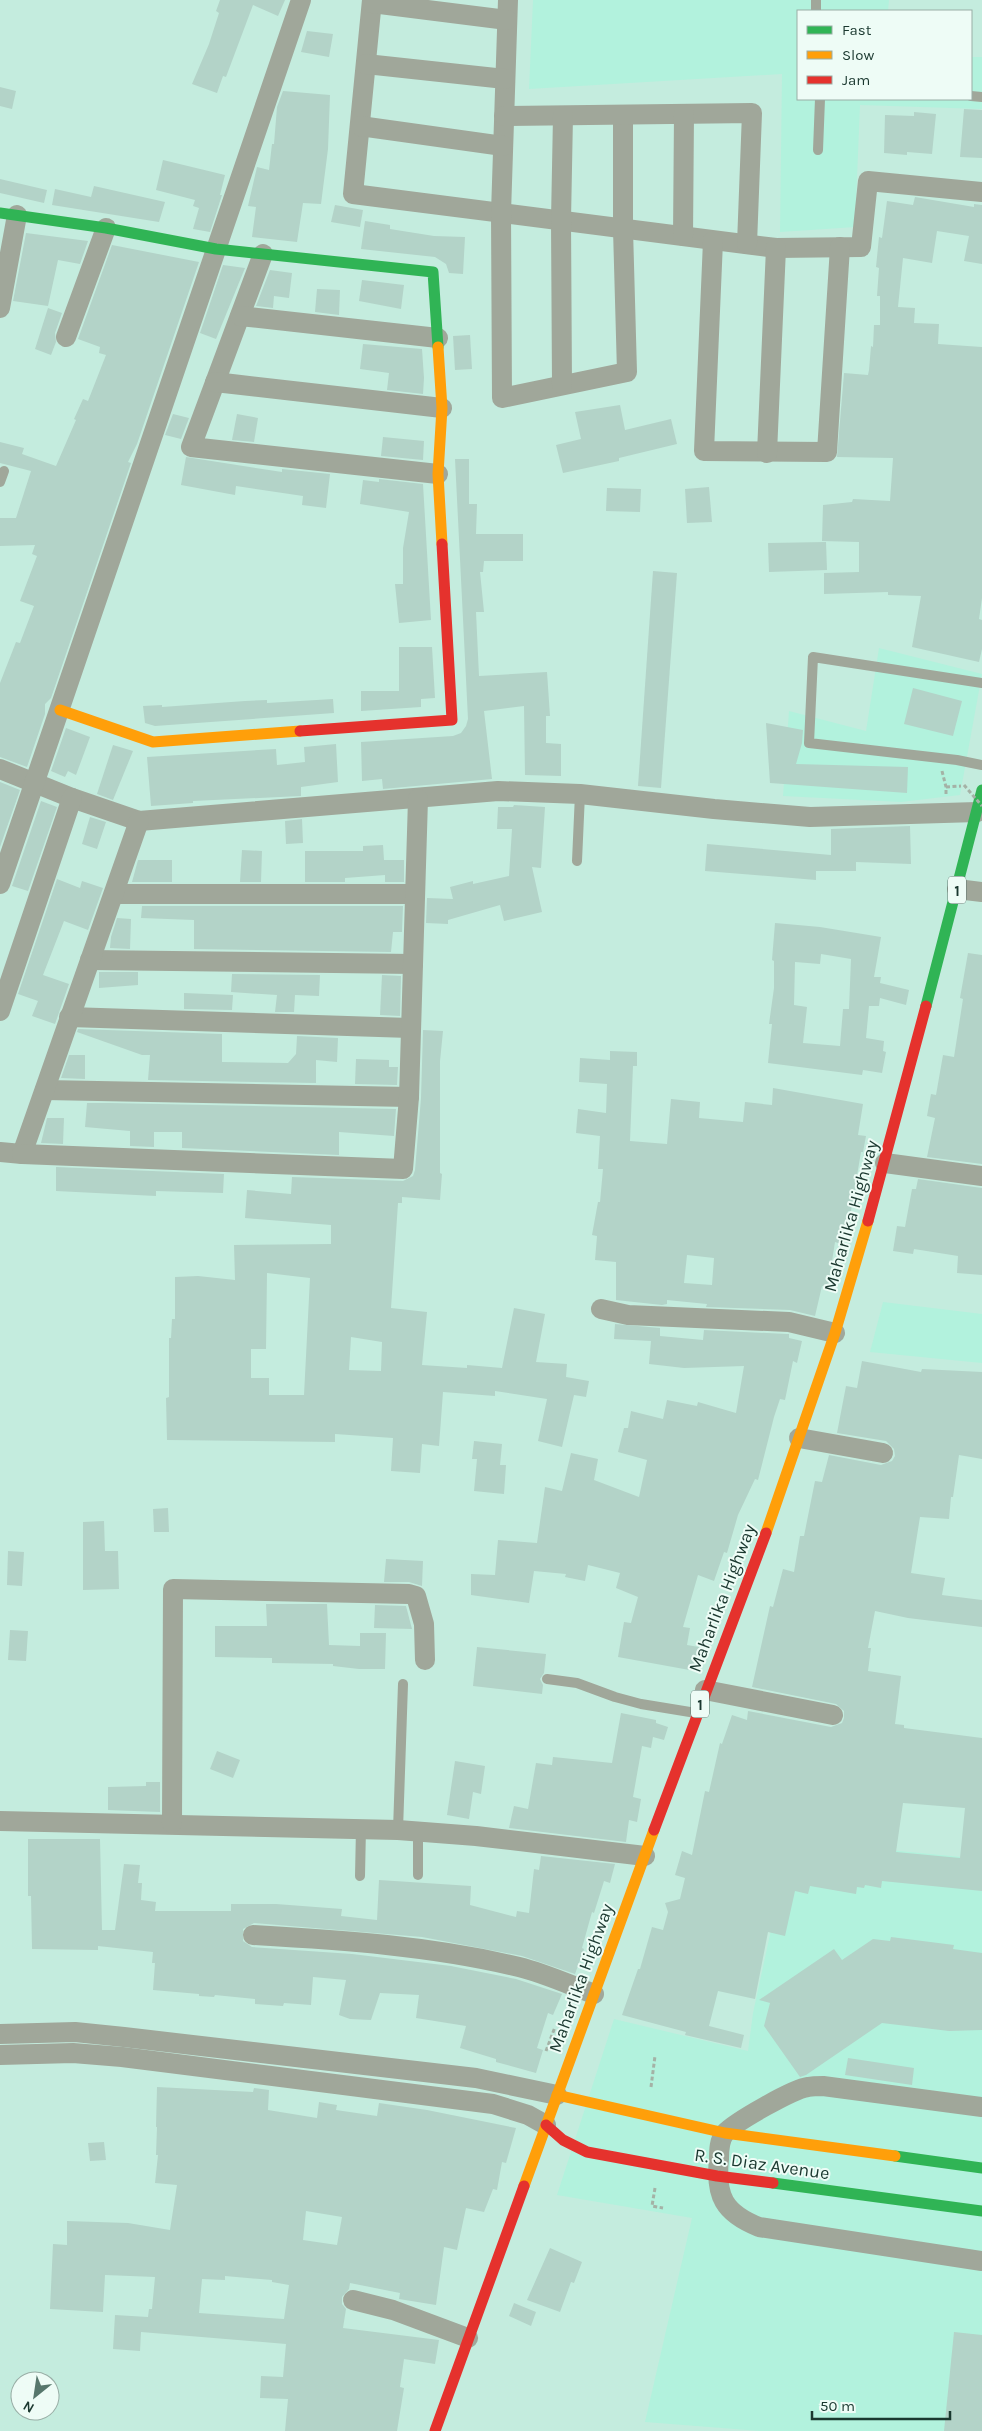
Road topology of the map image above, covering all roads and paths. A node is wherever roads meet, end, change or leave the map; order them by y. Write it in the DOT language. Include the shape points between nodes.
graph roads {
  1 [pos="302,0"];
  2 [pos="372,1"];
  3 [pos="434,5"];
  4 [pos="508,10"];
  5 [pos="366,64"];
  6 [pos="505,80"];
  7 [pos="820,100"];
  8 [pos="684,114"];
  9 [pos="623,115"];
  10 [pos="504,116"];
  11 [pos="563,116"];
  12 [pos="360,126"];
  13 [pos="503,146"];
  14 [pos="818,150"];
  15 [pos="982,192"];
  16 [pos="501,213"];
  17 [pos="8,214"];
  18 [pos="561,220"];
  19 [pos="106,228"];
  20 [pos="623,229"];
  21 [pos="683,236"];
  22 [pos="713,240"];
  23 [pos="747,244"];
  24 [pos="840,247"];
  25 [pos="776,248"];
  26 [pos="216,249"];
  27 [pos="263,254"];
  28 [pos="0,308"];
  29 [pos="240,316"];
  30 [pos="66,337"];
  31 [pos="438,338"];
  32 [pos="216,382"];
  33 [pos="562,385"];
  34 [pos="442,408"];
  35 [pos="767,453"];
  36 [pos="4,472"];
  37 [pos="438,474"];
  38 [pos="0,482"];
  39 [pos="982,683"];
  40 [pos="60,710"];
  41 [pos="938,758"];
  42 [pos="982,766"];
  43 [pos="0,769"];
  44 [pos="35,782"];
  45 [pos="946,787"];
  46 [pos="982,790"];
  47 [pos="580,794"];
  48 [pos="72,798"];
  49 [pos="418,799"];
  50 [pos="980,810"];
  51 [pos="944,812"];
  52 [pos="139,821"];
  53 [pos="577,861"];
  54 [pos="0,884"];
  55 [pos="957,889"];
  56 [pos="982,892"];
  57 [pos="114,894"];
  58 [pos="414,894"];
  59 [pos="90,960"];
  60 [pos="413,964"];
  61 [pos="0,1011"];
  62 [pos="69,1017"];
  63 [pos="410,1028"];
  64 [pos="45,1090"];
  65 [pos="409,1097"];
  66 [pos="0,1152"];
  67 [pos="22,1154"];
  68 [pos="885,1163"];
  69 [pos="982,1176"];
  70 [pos="601,1309"];
  71 [pos="835,1333"];
  72 [pos="799,1438"];
  73 [pos="883,1453"];
  74 [pos="425,1660"];
  75 [pos="547,1679"];
  76 [pos="403,1684"];
  77 [pos="706,1690"];
  78 [pos="697,1714"];
  79 [pos="833,1715"];
  80 [pos="0,1821"];
  81 [pos="172,1823"];
  82 [pos="361,1828"];
  83 [pos="398,1830"];
  84 [pos="418,1831"];
  85 [pos="645,1856"];
  86 [pos="418,1875"];
  87 [pos="360,1876"];
  88 [pos="253,1936"];
  89 [pos="594,1994"];
  90 [pos="554,2027"];
  91 [pos="9,2034"];
  92 [pos="546,2052"];
  93 [pos="10,2055"];
  94 [pos="655,2056"];
  95 [pos="651,2087"];
  96 [pos="557,2095"];
  97 [pos="982,2107"];
  98 [pos="546,2125"];
  99 [pos="725,2133"];
  100 [pos="982,2168"];
  101 [pos="717,2176"];
  102 [pos="655,2188"];
  103 [pos="663,2208"];
  104 [pos="982,2211"];
  105 [pos="982,2261"];
  106 [pos="354,2300"];
  107 [pos="468,2338"];
  108 [pos="435,2431"];
  1 -- 26 [label="street"];
  2 -- 3 [label="street"];
  2 -- 5 [label="street"];
  3 -- 4 [label="street"];
  4 -- 6 [label="street"];
  5 -- 6 [label="street"];
  5 -- 12 [label="street"];
  6 -- 10 [label="street"];
  7 -- 14 [label="lane"];
  8 -- 9 [label="street"];
  8 -- 21 [label="street"];
  8 -- 23 [label="street" via="752,113"];
  9 -- 11 [label="street"];
  9 -- 20 [label="street"];
  10 -- 11 [label="street"];
  10 -- 13 [label="street"];
  11 -- 18 [label="street"];
  12 -- 13 [label="street"];
  12 -- 16 [label="street" via="353,194"];
  13 -- 16 [label="street"];
  15 -- 24 [label="street" via="868,181 861,247"];
  16 -- 18 [label="street"];
  16 -- 33 [label="street" via="502,398"];
  17 -- 19 [label="main road"];
  17 -- 28 [label="street"];
  18 -- 20 [label="street"];
  18 -- 33 [label="street"];
  19 -- 26 [label="main road"];
  19 -- 30 [label="street"];
  20 -- 21 [label="street"];
  20 -- 33 [label="street" via="627,372"];
  21 -- 22 [label="street"];
  22 -- 23 [label="street"];
  22 -- 35 [label="street" via="704,451"];
  23 -- 25 [label="street"];
  24 -- 25 [label="street"];
  24 -- 35 [label="street" via="827,452"];
  25 -- 35 [label="street"];
  26 -- 27 [label="main road"];
  26 -- 40 [label="street"];
  27 -- 29 [label="street"];
  27 -- 31 [label="main road" via="433,272"];
  29 -- 31 [label="street"];
  29 -- 32 [label="street"];
  31 -- 34 [label="main road"];
  32 -- 34 [label="street"];
  32 -- 37 [label="street" via="191,447"];
  34 -- 37 [label="main road"];
  36 -- 38 [label="lane"];
  37 -- 40 [label="main road" via="452,720 153,742"];
  39 -- 41 [label="lane" via="813,657 809,743"];
  40 -- 44 [label="street"];
  41 -- 42 [label="lane"];
  41 -- 45 [label="path"];
  43 -- 44 [label="street"];
  44 -- 48 [label="street"];
  44 -- 54 [label="street"];
  45 -- 50 [label="path, bridge" via="964,785"];
  45 -- 51 [label="path"];
  46 -- 50 [label="main road, Maharlika Highway / 1"];
  47 -- 49 [label="street" via="498,791"];
  47 -- 51 [label="street" via="810,816"];
  47 -- 53 [label="lane"];
  48 -- 52 [label="street"];
  48 -- 61 [label="street"];
  49 -- 52 [label="street"];
  49 -- 58 [label="street"];
  50 -- 51 [label="street"];
  50 -- 55 [label="main road, Maharlika Highway / 1"];
  52 -- 57 [label="street"];
  55 -- 56 [label="street"];
  55 -- 68 [label="main road, Maharlika Highway / 1"];
  57 -- 58 [label="street"];
  57 -- 59 [label="street"];
  58 -- 60 [label="street"];
  59 -- 60 [label="street"];
  59 -- 62 [label="street"];
  60 -- 63 [label="street"];
  62 -- 63 [label="street"];
  62 -- 64 [label="street"];
  63 -- 65 [label="street"];
  64 -- 65 [label="street"];
  64 -- 67 [label="street"];
  65 -- 67 [label="street" via="403,1169"];
  66 -- 67 [label="street"];
  68 -- 69 [label="street"];
  68 -- 71 [label="main road, Maharlika Highway / 1"];
  70 -- 71 [label="street" via="628,1315 789,1322"];
  71 -- 72 [label="main road, Maharlika Highway / 1"];
  72 -- 73 [label="street"];
  72 -- 77 [label="main road, Maharlika Highway / 1" via="748,1584"];
  74 -- 81 [label="street" via="424,1624 416,1596 409,1594 173,1589"];
  75 -- 78 [label="lane" via="577,1683 641,1704"];
  76 -- 83 [label="lane"];
  77 -- 78 [label="main road, Maharlika Highway / 1"];
  77 -- 79 [label="street"];
  78 -- 85 [label="main road, Maharlika Highway / 1"];
  80 -- 81 [label="street"];
  81 -- 82 [label="street"];
  82 -- 83 [label="street"];
  82 -- 87 [label="lane"];
  83 -- 84 [label="street"];
  84 -- 85 [label="street"];
  84 -- 86 [label="lane"];
  85 -- 89 [label="main road, Maharlika Highway / 1"];
  88 -- 89 [label="street" via="350,1941 472,1958 520,1967"];
  89 -- 96 [label="main road, Maharlika Highway / 1"];
  90 -- 92 [label="path"];
  91 -- 93 [label="lane"];
  91 -- 96 [label="street" via="75,2032 114,2036 476,2078"];
  93 -- 98 [label="street" via="73,2053 122,2057 493,2104 528,2114"];
  94 -- 95 [label="path"];
  96 -- 98 [label="main road, Maharlika Highway / 1"];
  96 -- 99 [label="main road, R. S. Diaz Avenue"];
  97 -- 99 [label="street" via="823,2086 807,2087 771,2104"];
  98 -- 101 [label="main road, R. S. Diaz Avenue" via="563,2140 588,2152"];
  98 -- 107 [label="main road, Maharlika Highway / 1"];
  99 -- 100 [label="main road, R. S. Diaz Avenue"];
  99 -- 101 [label="street" via="720,2144"];
  101 -- 104 [label="main road, R. S. Diaz Avenue"];
  101 -- 105 [label="street" via="720,2193 730,2210 741,2220 759,2227"];
  102 -- 103 [label="path" via="652,2206"];
  106 -- 107 [label="street" via="394,2310"];
  107 -- 108 [label="main road, Maharlika Highway / 1"];
}
